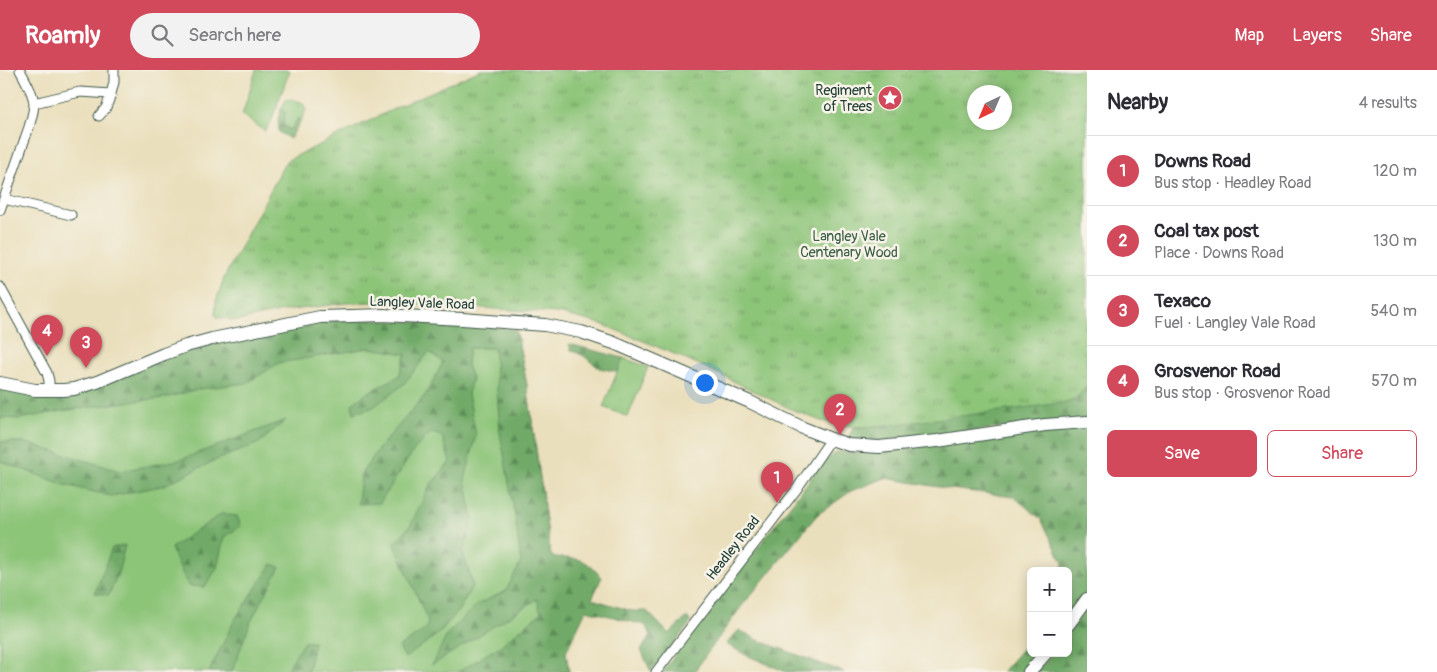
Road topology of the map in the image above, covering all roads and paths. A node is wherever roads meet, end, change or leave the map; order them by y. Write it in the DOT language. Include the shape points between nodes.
graph roads {
  1 [pos="20,70"];
  2 [pos="114,70"];
  3 [pos="111,94"];
  4 [pos="34,103"];
  5 [pos="99,116"];
  6 [pos="4,199"];
  7 [pos="0,210"];
  8 [pos="71,216"];
  9 [pos="0,287"];
  10 [pos="0,383"];
  11 [pos="49,390"];
  12 [pos="1087,422"];
  13 [pos="830,439"];
  14 [pos="1087,599"];
  15 [pos="1072,620"];
  16 [pos="1042,657"];
  17 [pos="656,672"];
  18 [pos="1029,672"];
  1 -- 4 [label="street"];
  2 -- 3 [label="street"];
  3 -- 4 [label="street" via="80,92"];
  3 -- 5 [label="street"];
  4 -- 6 [label="street"];
  6 -- 7 [label="street"];
  6 -- 8 [label="street"];
  9 -- 11 [label="street" via="47,373"];
  10 -- 11 [label="street, Langley Vale Road"];
  11 -- 13 [label="street, Langley Vale Road" via="74,389 97,382 186,346 320,317 358,315 545,324 597,337 655,360"];
  12 -- 13 [label="street, Langley Vale Road" via="879,447 849,445"];
  13 -- 17 [label="street, Headley Road" via="796,490"];
  14 -- 15 [label="street"];
  16 -- 18 [label="street"];
}
